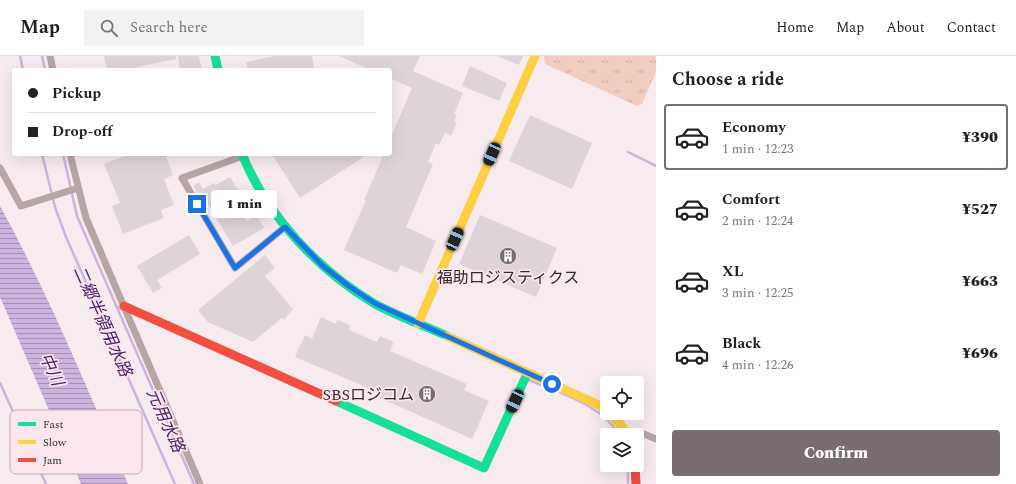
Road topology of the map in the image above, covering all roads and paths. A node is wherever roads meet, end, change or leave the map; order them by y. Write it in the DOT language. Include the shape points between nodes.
graph roads {
  1 [pos="50,56"];
  2 [pos="215,56"];
  3 [pos="535,56"];
  4 [pos="52,68"];
  5 [pos="218,68"];
  6 [pos="70,156"];
  7 [pos="239,156"];
  8 [pos="242,156"];
  9 [pos="0,168"];
  10 [pos="78,188"];
  11 [pos="285,227"];
  12 [pos="124,306"];
  13 [pos="418,324"];
  14 [pos="527,374"];
  15 [pos="600,406"];
  16 [pos="616,420"];
  17 [pos="623,428"];
  18 [pos="644,434"];
  19 [pos="656,439"];
  20 [pos="635,472"];
  21 [pos="200,484"];
  22 [pos="636,484"];
  1 -- 4 [label="street"];
  2 -- 5 [label="street"];
  3 -- 13 [label="street"];
  6 -- 10 [label="street"];
  7 -- 11 [label="street" via="182,178 235,268"];
  8 -- 11 [label="street" via="257,185"];
  9 -- 10 [label="street" via="21,206"];
  10 -- 12 [label="street" via="86,218"];
  11 -- 13 [label="street" via="323,266 350,287 376,304"];
  12 -- 14 [label="street" via="484,468"];
  12 -- 21 [label="street"];
  13 -- 14 [label="street"];
  14 -- 15 [label="street"];
  16 -- 17 [label="street"];
  18 -- 19 [label="street"];
  20 -- 22 [label="street"];
}
